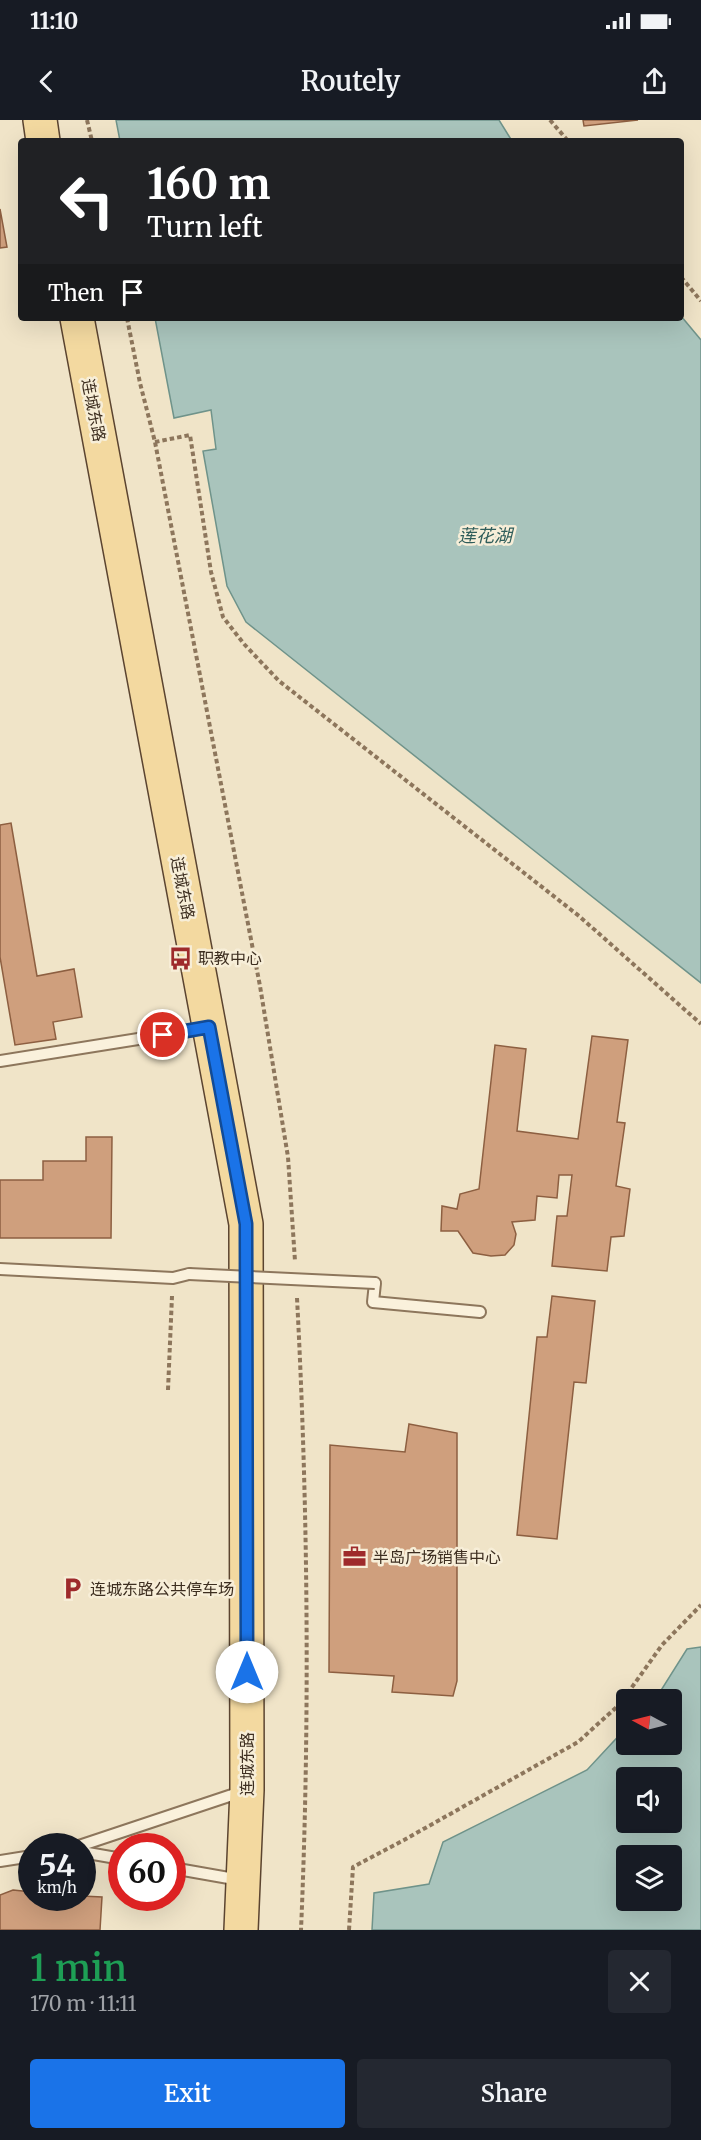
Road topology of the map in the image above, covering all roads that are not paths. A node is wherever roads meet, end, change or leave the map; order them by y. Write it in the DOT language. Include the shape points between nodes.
graph roads {
  1 [pos="40,120"];
  2 [pos="43,138"];
  3 [pos="78,321"];
  4 [pos="209,1027"];
  5 [pos="0,1061"];
  6 [pos="0,1269"];
  7 [pos="480,1312"];
  8 [pos="247,1790"];
  9 [pos="96,1840"];
  10 [pos="18,1858"];
  11 [pos="0,1861"];
  12 [pos="186,1870"];
  13 [pos="243,1880"];
  14 [pos="241,1930"];
  1 -- 2 [label="main road"];
  3 -- 4 [label="main road, 连城东路"];
  4 -- 5 [label="lane"];
  4 -- 8 [label="main road, 连城东路" via="246,1224"];
  6 -- 7 [label="lane, bridge" via="375,1283 373,1302"];
  8 -- 9 [label="lane"];
  8 -- 13 [label="main road, 连城东路"];
  10 -- 11 [label="lane"];
  12 -- 13 [label="lane"];
  13 -- 14 [label="main road, 连城东路"];
}
